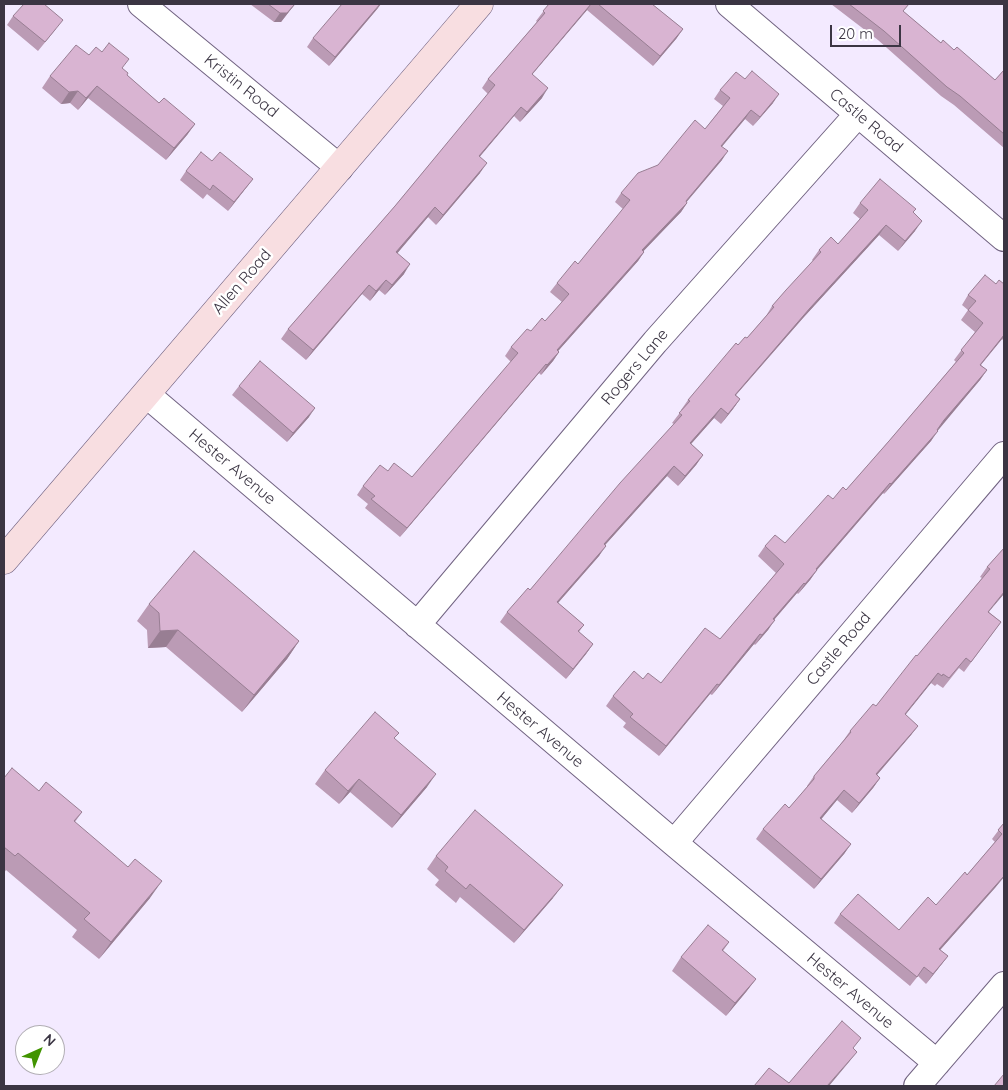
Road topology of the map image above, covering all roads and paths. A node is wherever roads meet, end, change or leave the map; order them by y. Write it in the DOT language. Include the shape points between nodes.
graph roads {
  1 [pos="141,4"];
  2 [pos="478,4"];
  3 [pos="729,4"];
  4 [pos="858,114"];
  5 [pos="340,168"];
  6 [pos="1004,238"];
  7 [pos="146,394"];
  8 [pos="1004,455"];
  9 [pos="4,560"];
  10 [pos="418,626"];
  11 [pos="674,843"];
  12 [pos="1004,985"];
  13 [pos="937,1063"];
  14 [pos="918,1086"];
  1 -- 5 [label="street, Kristin Road"];
  2 -- 5 [label="street, Allen Road"];
  3 -- 4 [label="street, Castle Road"];
  4 -- 6 [label="street, Castle Road"];
  4 -- 10 [label="street, Rogers Lane" via="655,342"];
  5 -- 7 [label="street, Allen Road"];
  7 -- 9 [label="street, Allen Road"];
  7 -- 10 [label="street, Hester Avenue"];
  8 -- 11 [label="street, Castle Road"];
  10 -- 11 [label="street, Hester Avenue"];
  11 -- 13 [label="street, Hester Avenue"];
  12 -- 13 [label="street"];
  13 -- 14 [label="street"];
}
